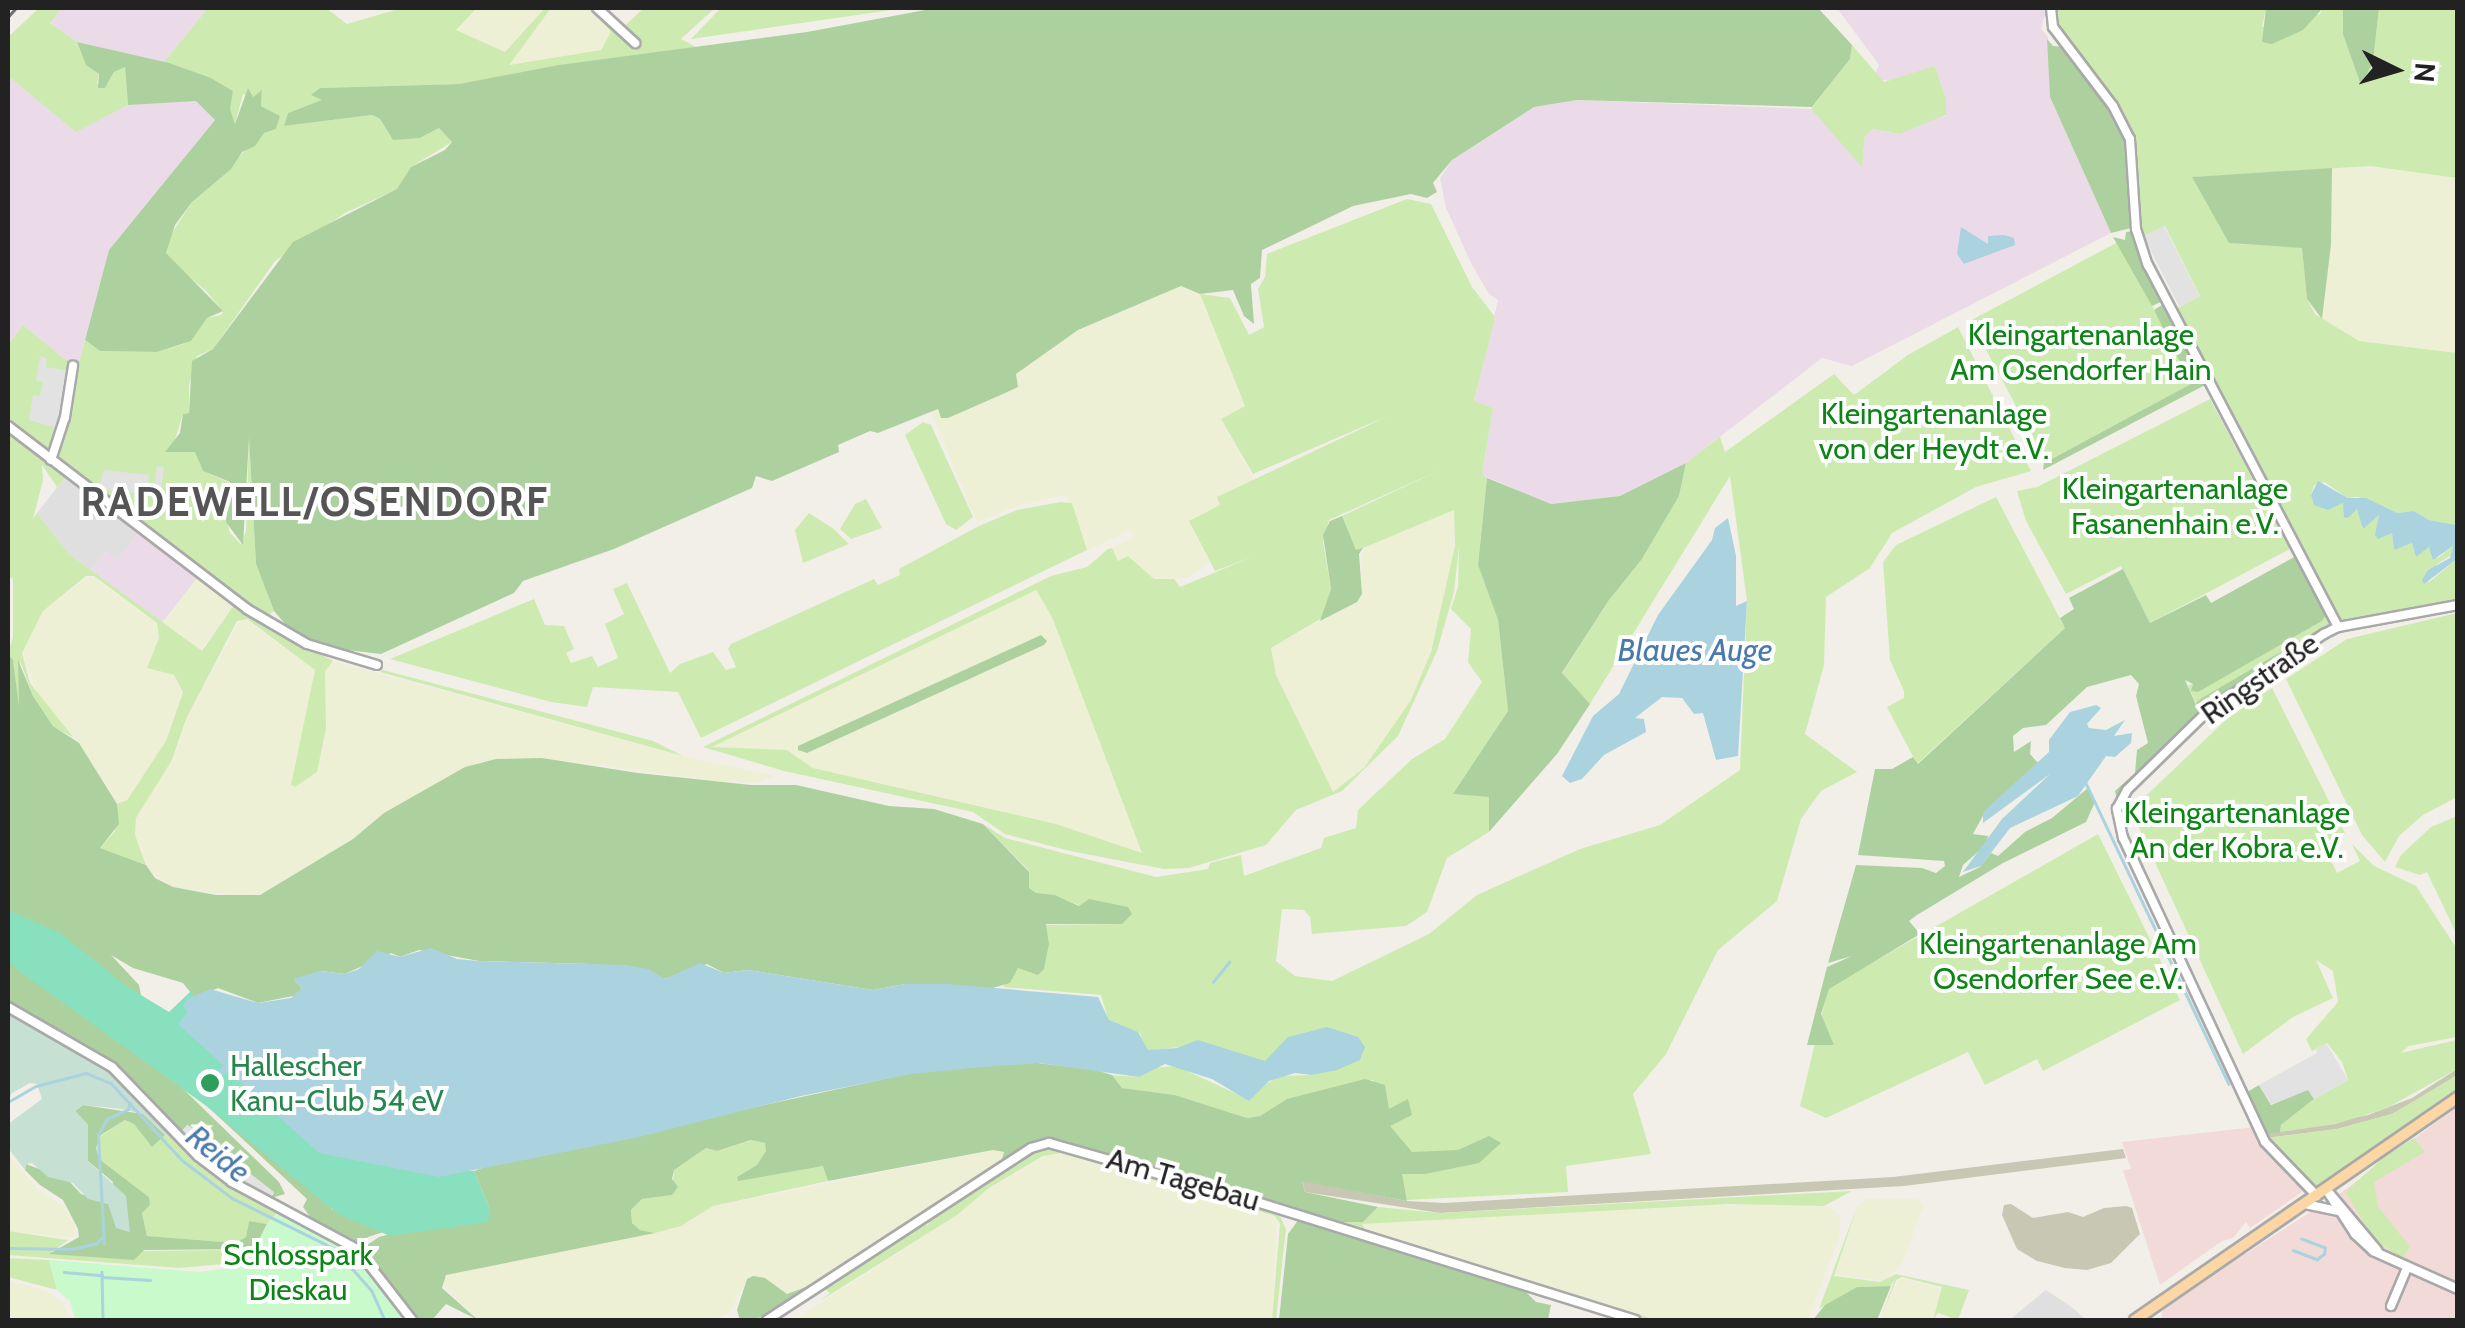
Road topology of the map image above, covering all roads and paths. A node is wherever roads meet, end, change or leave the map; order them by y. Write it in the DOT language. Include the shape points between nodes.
graph roads {
  1 [pos="597,8"];
  2 [pos="2051,8"];
  3 [pos="635,44"];
  4 [pos="73,366"];
  5 [pos="8,426"];
  6 [pos="51,460"];
  7 [pos="2458,605"];
  8 [pos="2338,626"];
  9 [pos="377,665"];
  10 [pos="8,1007"];
  11 [pos="2458,1097"];
  12 [pos="2346,1176"];
  13 [pos="2322,1193"];
  14 [pos="2305,1204"];
  15 [pos="2343,1210"];
  16 [pos="2407,1268"];
  17 [pos="2458,1289"];
  18 [pos="2391,1306"];
  19 [pos="412,1320"];
  20 [pos="767,1320"];
  21 [pos="1635,1320"];
  22 [pos="2135,1320"];
  1 -- 3 [label="street"];
  2 -- 8 [label="street" via="2053,27 2124,126 2132,151 2136,229 2148,264"];
  4 -- 6 [label="street"];
  5 -- 6 [label="street"];
  6 -- 9 [label="street" via="277,628 327,652"];
  7 -- 8 [label="street, Ringstraße"];
  8 -- 13 [label="street, Ringstraße" via="2209,710 2127,790 2117,809 2122,838 2266,1142"];
  10 -- 19 [label="street" via="104,1061 232,1182 357,1249"];
  11 -- 12 [label="main road"];
  12 -- 13 [label="main road"];
  12 -- 15 [label="street"];
  13 -- 14 [label="main road"];
  13 -- 15 [label="street"];
  14 -- 15 [label="street"];
  14 -- 22 [label="main road"];
  15 -- 16 [label="street" via="2367,1246"];
  16 -- 17 [label="street"];
  16 -- 18 [label="street"];
  20 -- 21 [label="street, Am Tagebau" via="1031,1148 1049,1143"];
}
